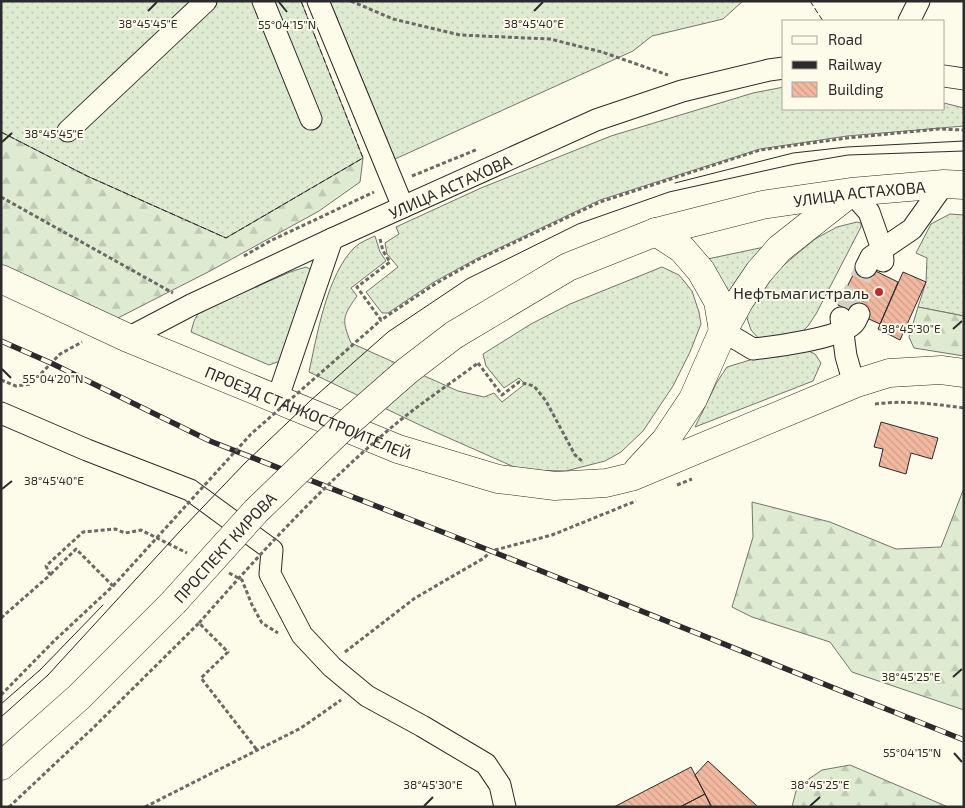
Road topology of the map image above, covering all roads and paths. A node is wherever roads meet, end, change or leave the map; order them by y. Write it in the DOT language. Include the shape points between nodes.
graph roads {
  1 [pos="206,1"];
  2 [pos="263,1"];
  3 [pos="318,1"];
  4 [pos="351,1"];
  5 [pos="919,1"];
  6 [pos="910,20"];
  7 [pos="782,68"];
  8 [pos="671,76"];
  9 [pos="945,76"];
  10 [pos="964,79"];
  11 [pos="310,119"];
  12 [pos="964,130"];
  13 [pos="68,131"];
  14 [pos="954,185"];
  15 [pos="374,192"];
  16 [pos="851,192"];
  17 [pos="1,197"];
  18 [pos="403,207"];
  19 [pos="656,232"];
  20 [pos="332,239"];
  21 [pos="882,249"];
  22 [pos="236,260"];
  23 [pos="384,268"];
  24 [pos="873,270"];
  25 [pos="1,279"];
  26 [pos="191,305"];
  27 [pos="852,311"];
  28 [pos="382,320"];
  29 [pos="844,330"];
  30 [pos="722,331"];
  31 [pos="454,335"];
  32 [pos="128,338"];
  33 [pos="964,373"];
  34 [pos="862,394"];
  35 [pos="277,400"];
  36 [pos="964,408"];
  37 [pos="1,413"];
  38 [pos="694,478"];
  39 [pos="626,486"];
  40 [pos="676,486"];
  41 [pos="606,513"];
  42 [pos="83,532"];
  43 [pos="50,575"];
  44 [pos="113,586"];
  45 [pos="1,618"];
  46 [pos="199,623"];
  47 [pos="332,667"];
  48 [pos="1,695"];
  49 [pos="256,750"];
  50 [pos="1,766"];
  51 [pos="9,807"];
  52 [pos="145,807"];
  53 [pos="504,807"];
  1 -- 13 [label="street"];
  2 -- 11 [label="street"];
  3 -- 18 [label="street"];
  4 -- 8 [label="path" via="393,19 460,35 550,39 602,52"];
  5 -- 6 [label="street"];
  7 -- 18 [label="street, УЛИЦА АСТАХОВА" via="682,91 596,120"];
  9 -- 10 [label="street"];
  12 -- 28 [label="path" via="847,138 760,150 600,202 477,260"];
  14 -- 16 [label="main road, УЛИЦА АСТАХОВА"];
  14 -- 21 [label="street" via="912,229"];
  15 -- 22 [label="path"];
  16 -- 19 [label="main road, УЛИЦА АСТАХОВА" via="762,205"];
  16 -- 21 [label="street" via="869,212"];
  16 -- 30 [label="main road" via="779,249 759,272"];
  17 -- 26 [label="path"];
  18 -- 20 [label="street, УЛИЦА АСТАХОВА"];
  19 -- 30 [label="main road" via="682,249 701,271 718,301"];
  19 -- 31 [label="main road, УЛИЦА АСТАХОВА" via="568,267"];
  20 -- 26 [label="street, УЛИЦА АСТАХОВА"];
  20 -- 35 [label="street"];
  21 -- 24 [label="street" via="884,265"];
  23 -- 28 [label="path" via="357,288"];
  25 -- 32 [label="main road, ПРОЕЗД СТАНКОСТРОИТЕЛЕЙ"];
  26 -- 32 [label="street, УЛИЦА АСТАХОВА"];
  27 -- 29 [label="street" via="853,325"];
  28 -- 44 [label="path, bridge" via="251,434"];
  29 -- 30 [label="street" via="811,340 752,349"];
  29 -- 34 [label="street" via="846,356"];
  30 -- 39 [label="main road" via="693,399 664,441"];
  31 -- 50 [label="main road, ПРОСПЕКТ КИРОВА, bridge" via="343,427 256,511 173,603 79,697"];
  32 -- 35 [label="main road, ПРОЕЗД СТАНКОСТРОИТЕЛЕЙ"];
  33 -- 34 [label="main road" via="941,370 889,373"];
  34 -- 36 [label="path" via="887,402"];
  34 -- 39 [label="main road"];
  35 -- 39 [label="main road, ПРОЕЗД СТАНКОСТРОИТЕЛЕЙ" via="398,449 498,479 555,486"];
  37 -- 47 [label="street" via="190,490 272,550 270,574 302,635"];
  38 -- 40 [label="path"];
  39 -- 41 [label="path"];
  39 -- 41 [label="path"];
  39 -- 46 [label="path, bridge" via="575,455 546,401 534,386 519,382 502,395 478,363 387,431 326,486"];
  41 -- 47 [label="path" via="552,534 492,551 416,598 344,653"];
  42 -- 43 [label="path" via="46,566"];
  43 -- 44 [label="path" via="76,549"];
  43 -- 45 [label="path"];
  44 -- 48 [label="path"];
  46 -- 49 [label="path" via="228,652 201,678"];
  46 -- 51 [label="path"];
  47 -- 49 [label="path" via="343,698 301,728"];
  47 -- 53 [label="street" via="367,696 486,764 500,785"];
  49 -- 52 [label="path"];
}
